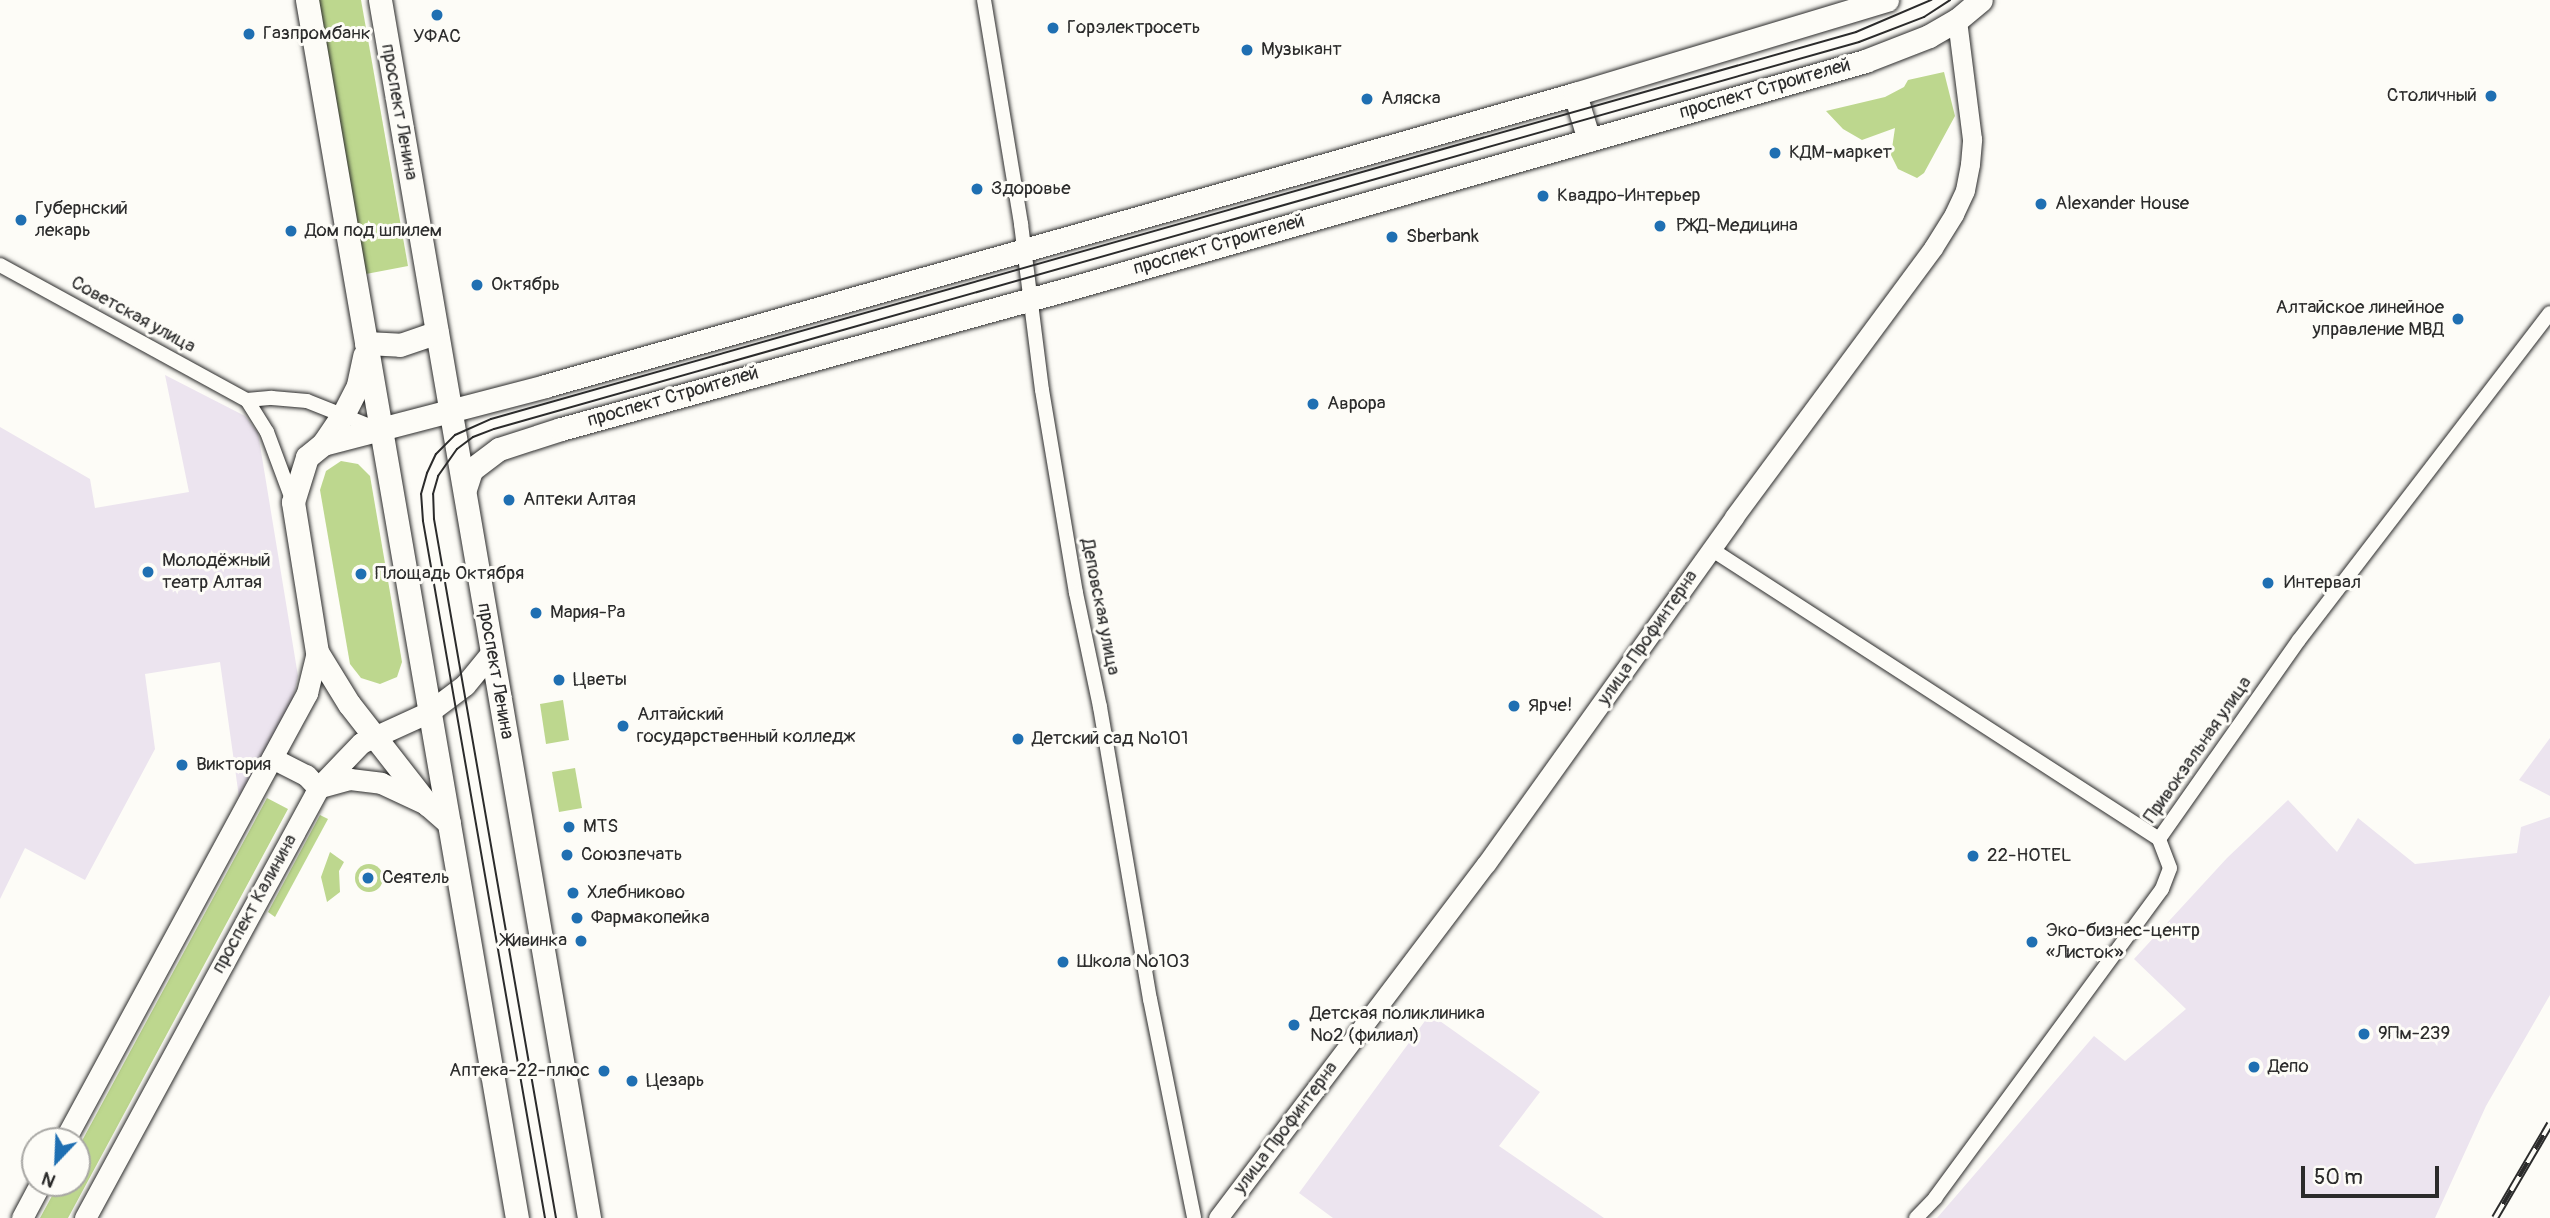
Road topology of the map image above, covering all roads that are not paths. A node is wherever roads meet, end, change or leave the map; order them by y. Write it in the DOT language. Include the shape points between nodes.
graph roads {
  1 [pos="307,0"];
  2 [pos="380,0"];
  3 [pos="984,0"];
  4 [pos="1887,0"];
  5 [pos="1981,0"];
  6 [pos="1957,20"];
  7 [pos="1575,94"];
  8 [pos="1589,140"];
  9 [pos="1024,249"];
  10 [pos="0,265"];
  11 [pos="1031,299"];
  12 [pos="2550,313"];
  13 [pos="437,332"];
  14 [pos="366,343"];
  15 [pos="247,400"];
  16 [pos="450,411"];
  17 [pos="344,413"];
  18 [pos="381,430"];
  19 [pos="323,444"];
  20 [pos="465,489"];
  21 [pos="293,502"];
  22 [pos="1711,549"];
  23 [pos="317,652"];
  24 [pos="492,652"];
  25 [pos="429,712"];
  26 [pos="372,735"];
  27 [pos="272,758"];
  28 [pos="318,788"];
  29 [pos="428,805"];
  30 [pos="449,823"];
  31 [pos="2159,839"];
  32 [pos="72,1127"];
  33 [pos="33,1197"];
  34 [pos="22,1218"];
  35 [pos="85,1218"];
  36 [pos="517,1218"];
  37 [pos="589,1218"];
  38 [pos="1194,1218"];
  39 [pos="1218,1218"];
  40 [pos="1916,1218"];
  1 -- 14 [label="main road"];
  2 -- 13 [label="main road, проспект Ленина"];
  3 -- 9 [label="street, Деповская улица"];
  4 -- 7 [label="main road"];
  5 -- 6 [label="main road, проспект Строителей"];
  6 -- 8 [label="main road, проспект Строителей" via="1865,61"];
  6 -- 22 [label="street, улица Профинтерна" via="1972,139 1965,190 1954,214 1934,248"];
  7 -- 8 [label="main road"];
  7 -- 9 [label="main road"];
  8 -- 11 [label="main road, проспект Строителей"];
  9 -- 11 [label="street, Деповская улица"];
  9 -- 16 [label="main road"];
  10 -- 15 [label="street, Советская улица"];
  11 -- 20 [label="main road, проспект Строителей" via="499,449 471,470"];
  11 -- 38 [label="street, Деповская улица" via="1076,593"];
  12 -- 31 [label="street, Привокзальная улица" via="2299,640"];
  13 -- 14 [label="main road" via="400,345"];
  13 -- 16 [label="main road, проспект Ленина"];
  14 -- 17 [label="main road" via="358,385"];
  14 -- 18 [label="main road"];
  15 -- 17 [label="street" via="307,401"];
  15 -- 21 [label="street" via="267,432"];
  16 -- 18 [label="main road"];
  16 -- 20 [label="main road, проспект Ленина"];
  17 -- 18 [label="street"];
  17 -- 19 [label="main road"];
  18 -- 19 [label="main road"];
  18 -- 25 [label="main road"];
  19 -- 21 [label="main road" via="307,457"];
  20 -- 24 [label="main road, проспект Ленина"];
  21 -- 23 [label="main road"];
  22 -- 31 [label="street"];
  22 -- 39 [label="street, улица Профинтерна" via="1486,864"];
  23 -- 26 [label="main road"];
  23 -- 27 [label="main road" via="307,693"];
  24 -- 25 [label="main road, проспект Калинина" via="465,685"];
  24 -- 37 [label="main road, проспект Ленина"];
  25 -- 26 [label="main road, проспект Калинина"];
  25 -- 30 [label="main road"];
  26 -- 28 [label="main road, проспект Калинина"];
  26 -- 29 [label="main road"];
  27 -- 28 [label="main road" via="306,775"];
  27 -- 32 [label="main road"];
  28 -- 29 [label="main road" via="350,779 381,783"];
  28 -- 35 [label="main road, проспект Калинина"];
  29 -- 30 [label="main road"];
  30 -- 36 [label="main road"];
  31 -- 40 [label="street, Привокзальная улица" via="2170,868 2162,889"];
  33 -- 34 [label="main road"];
}
